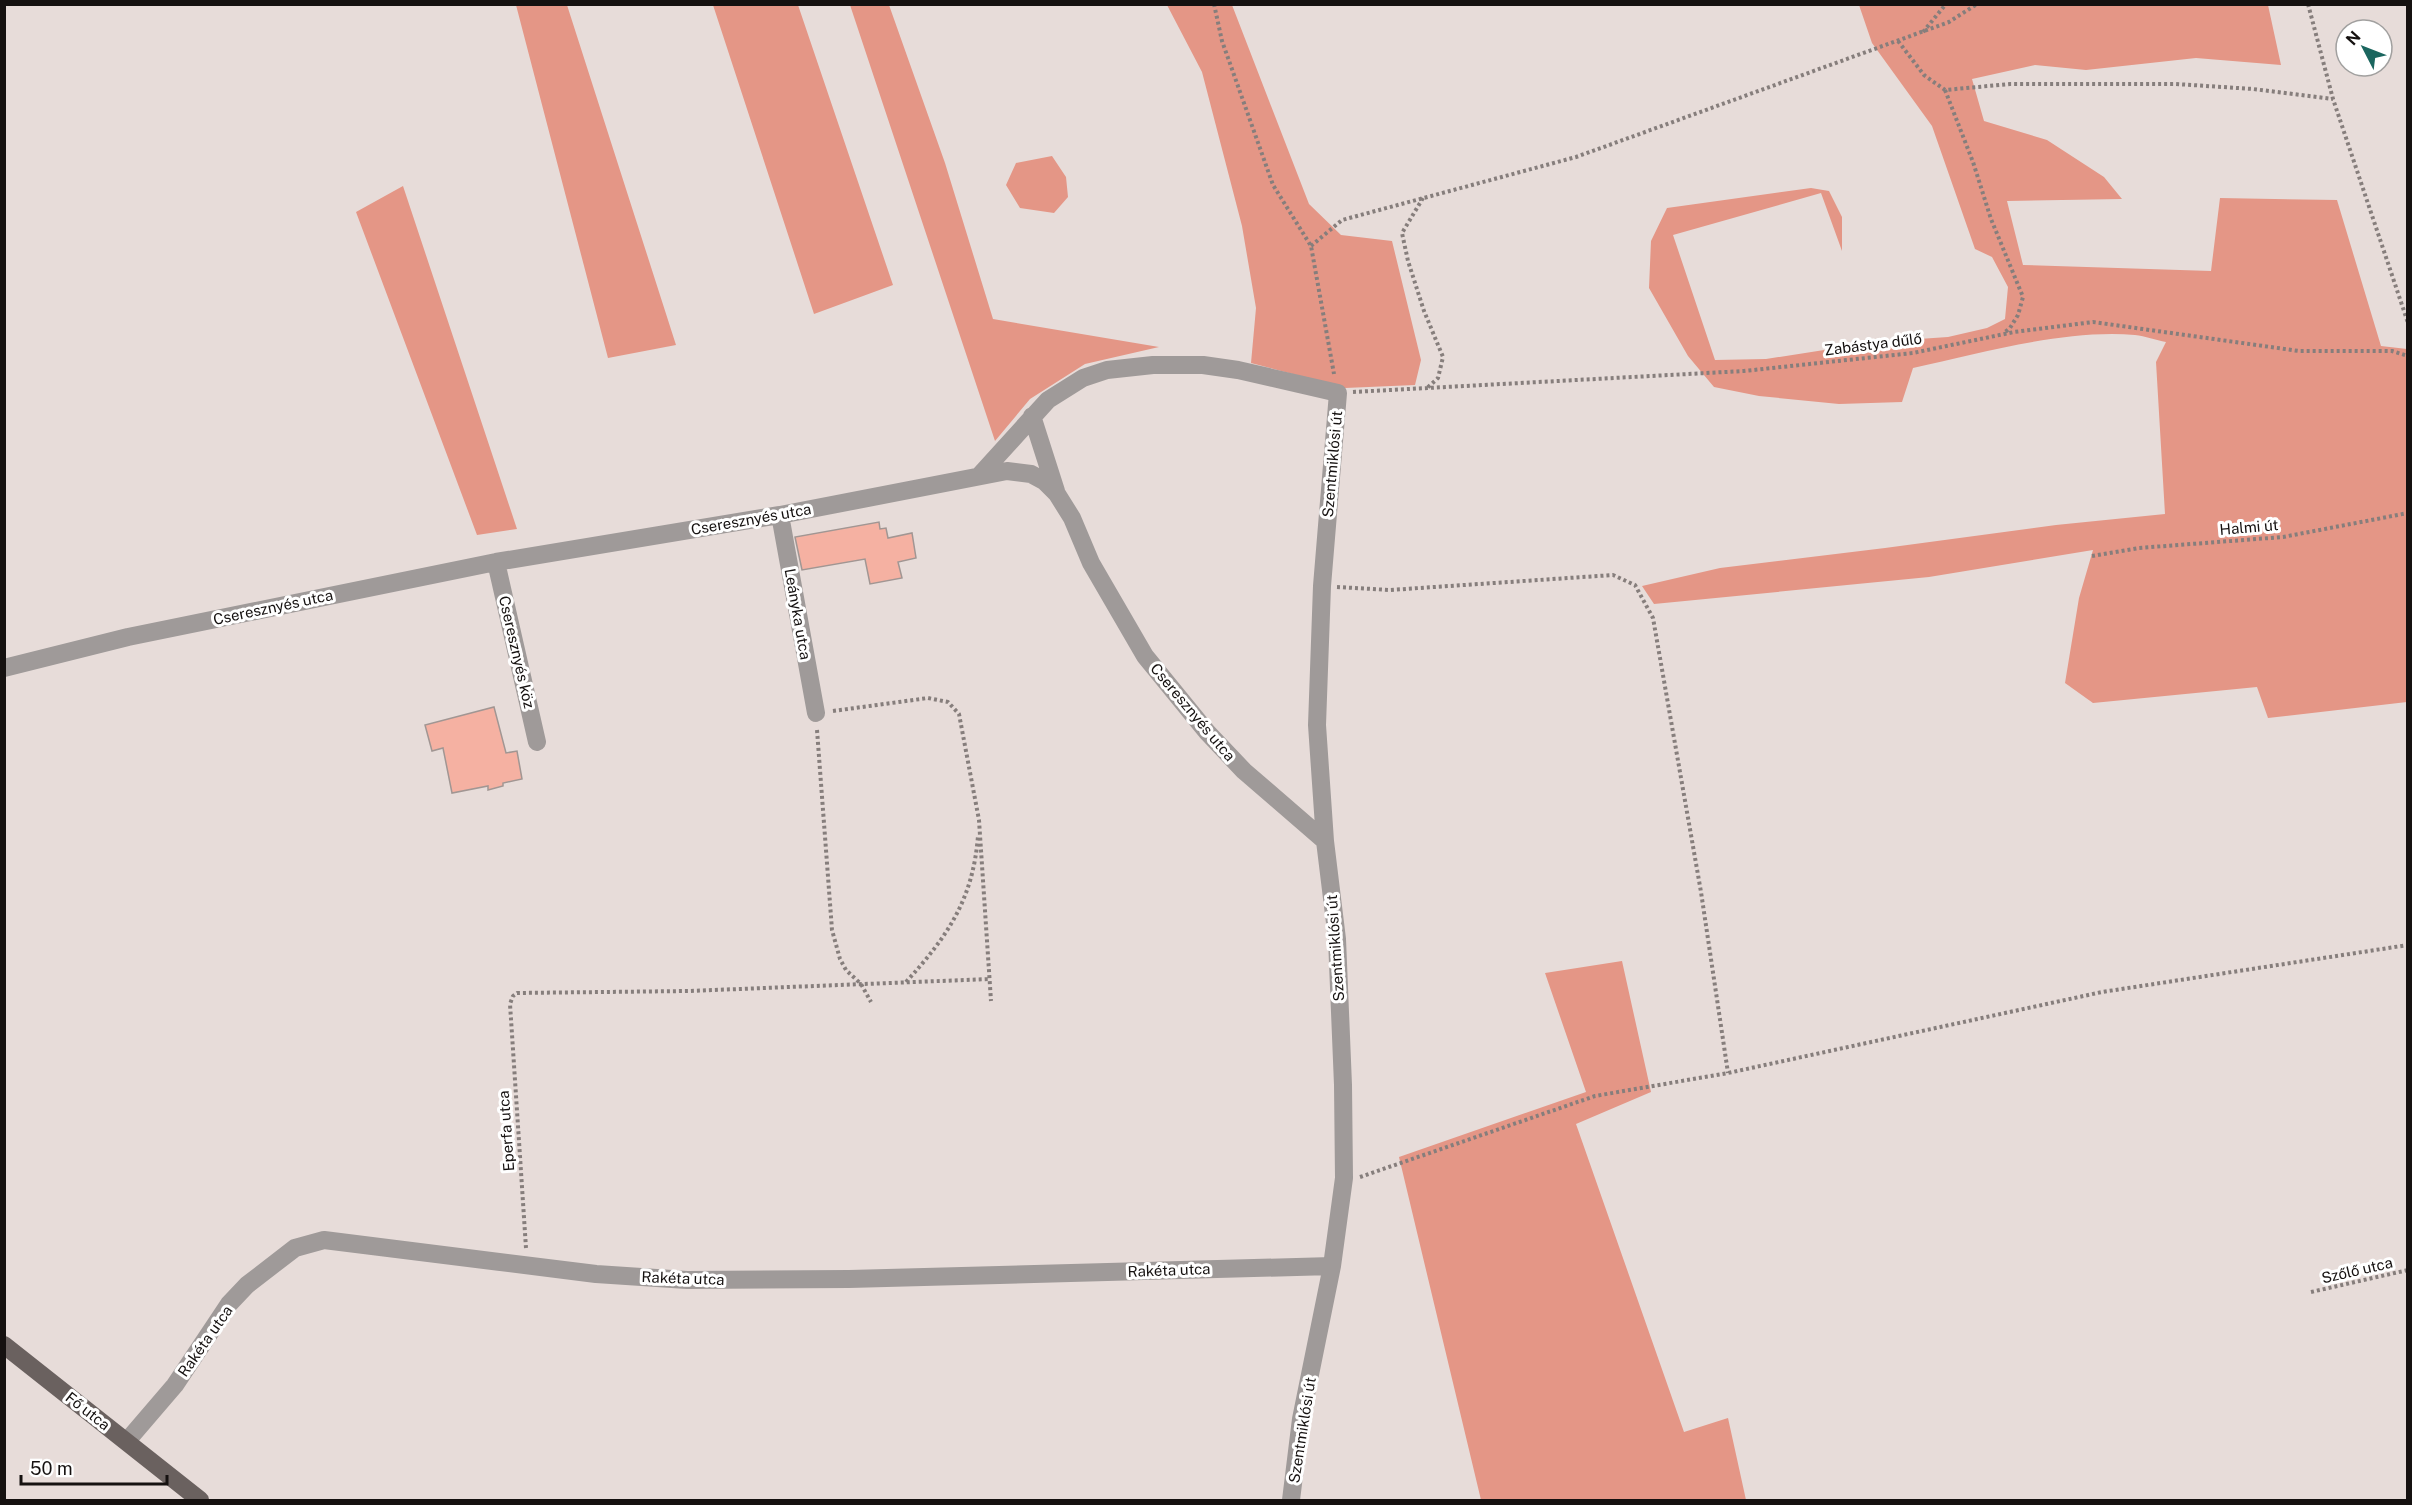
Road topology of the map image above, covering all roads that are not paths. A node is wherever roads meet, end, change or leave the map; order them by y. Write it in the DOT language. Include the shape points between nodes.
graph roads {
  1 [pos="1032,416"];
  2 [pos="979,476"];
  3 [pos="1057,494"];
  4 [pos="780,515"];
  5 [pos="496,562"];
  6 [pos="4,668"];
  7 [pos="816,713"];
  8 [pos="537,742"];
  9 [pos="1325,841"];
  10 [pos="1332,1266"];
  11 [pos="4,1345"];
  12 [pos="127,1441"];
  13 [pos="200,1500"];
  14 [pos="1291,1500"];
  1 -- 2 [label="street"];
  1 -- 3 [label="street"];
  1 -- 9 [label="street, Szentmiklósi út" via="1048,400 1083,378 1107,370 1153,365 1238,370 1338,393 1322,586 1317,725"];
  2 -- 3 [label="street, Cseresznyés utca" via="1007,471 1031,474"];
  2 -- 4 [label="street, Cseresznyés utca"];
  3 -- 9 [label="street, Cseresznyés utca" via="1091,563 1145,656 1244,771"];
  4 -- 5 [label="street, Cseresznyés utca"];
  4 -- 7 [label="street, Leányka utca"];
  5 -- 6 [label="street, Cseresznyés utca" via="128,637"];
  5 -- 8 [label="street, Cseresznyés köz"];
  9 -- 10 [label="street, Szentmiklósi út" via="1337,939 1343,1086 1344,1178"];
  10 -- 12 [label="street, Rakéta utca" via="687,1280 596,1274 324,1240 295,1248 247,1285 229,1304 175,1385"];
  10 -- 14 [label="street, Szentmiklósi út" via="1301,1419"];
  11 -- 12 [label="main road, Fő utca"];
  12 -- 13 [label="main road, Fő utca"];
}
